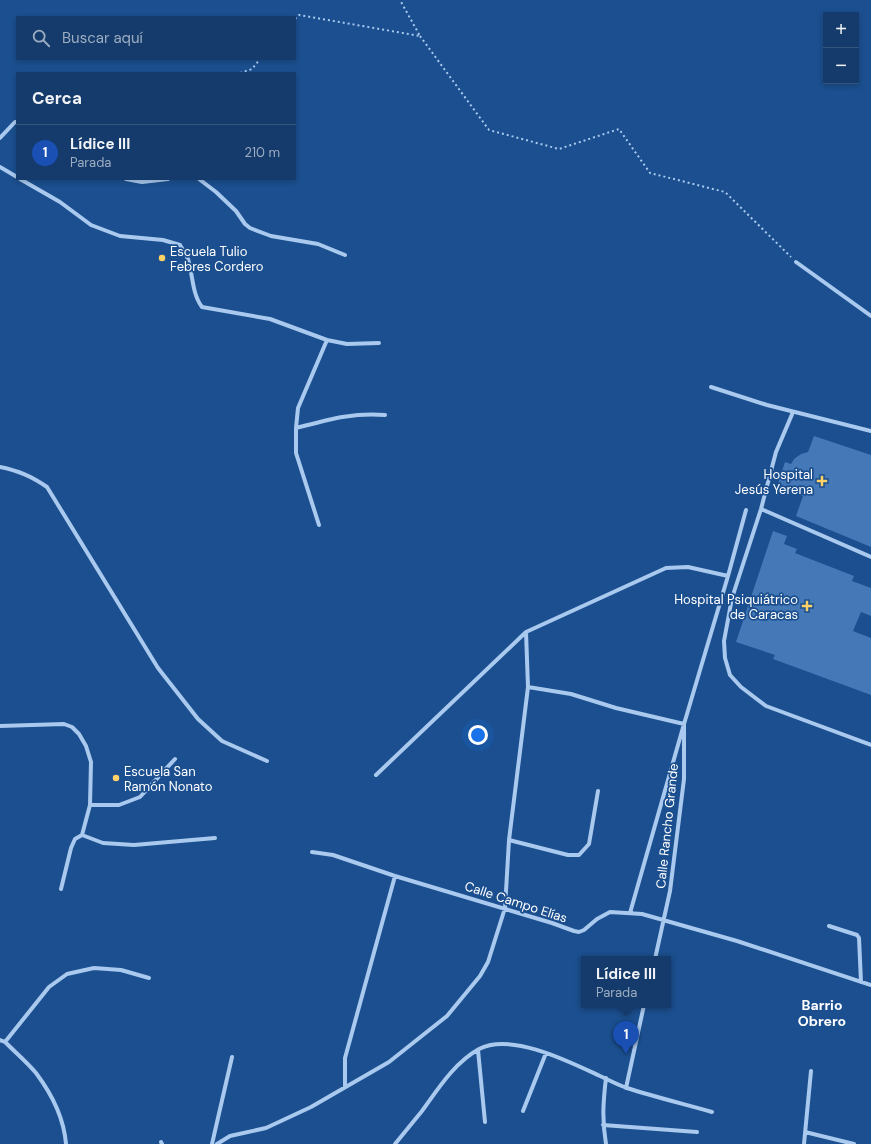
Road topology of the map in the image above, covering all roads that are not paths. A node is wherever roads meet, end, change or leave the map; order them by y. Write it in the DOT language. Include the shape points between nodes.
graph roads {
  1 [pos="16,122"];
  2 [pos="0,138"];
  3 [pos="0,167"];
  4 [pos="16,176"];
  5 [pos="22,180"];
  6 [pos="131,180"];
  7 [pos="159,180"];
  8 [pos="200,180"];
  9 [pos="345,255"];
  10 [pos="796,262"];
  11 [pos="871,316"];
  12 [pos="327,340"];
  13 [pos="379,343"];
  14 [pos="711,387"];
  15 [pos="793,412"];
  16 [pos="386,415"];
  17 [pos="296,428"];
  18 [pos="871,431"];
  19 [pos="0,467"];
  20 [pos="761,509"];
  21 [pos="746,510"];
  22 [pos="319,525"];
  23 [pos="871,557"];
  24 [pos="728,576"];
  25 [pos="526,632"];
  26 [pos="528,687"];
  27 [pos="684,724"];
  28 [pos="0,726"];
  29 [pos="871,745"];
  30 [pos="175,759"];
  31 [pos="267,761"];
  32 [pos="376,775"];
  33 [pos="598,790"];
  34 [pos="90,805"];
  35 [pos="82,834"];
  36 [pos="215,838"];
  37 [pos="509,840"];
  38 [pos="312,852"];
  39 [pos="395,876"];
  40 [pos="61,890"];
  41 [pos="505,908"];
  42 [pos="630,913"];
  43 [pos="664,920"];
  44 [pos="829,926"];
  45 [pos="655,956"];
  46 [pos="149,978"];
  47 [pos="861,982"];
  48 [pos="871,985"];
  49 [pos="643,1008"];
  50 [pos="0,1040"];
  51 [pos="5,1042"];
  52 [pos="478,1050"];
  53 [pos="546,1053"];
  54 [pos="232,1057"];
  55 [pos="811,1071"];
  56 [pos="606,1078"];
  57 [pos="345,1087"];
  58 [pos="626,1088"];
  59 [pos="522,1111"];
  60 [pos="712,1112"];
  61 [pos="485,1122"];
  62 [pos="603,1125"];
  63 [pos="697,1132"];
  64 [pos="805,1132"];
  65 [pos="66,1144"];
  66 [pos="212,1144"];
  67 [pos="218,1144"];
  68 [pos="395,1144"];
  69 [pos="606,1144"];
  70 [pos="804,1144"];
  71 [pos="854,1144"];
  1 -- 2 [label="street"];
  3 -- 4 [label="street"];
  5 -- 12 [label="street" via="60,202 91,225 120,236 163,240 180,245 187,258 202,308 270,319"];
  6 -- 7 [label="street"];
  8 -- 9 [label="street" via="236,211 250,228 271,236 318,244"];
  10 -- 11 [label="street"];
  12 -- 13 [label="street" via="347,344"];
  12 -- 17 [label="street" via="298,408"];
  14 -- 15 [label="street"];
  15 -- 18 [label="street"];
  15 -- 20 [label="street" via="776,452"];
  16 -- 17 [label="street" via="342,416"];
  17 -- 22 [label="street" via="296,453"];
  19 -- 31 [label="street" via="27,474 47,487 158,668 198,719 222,741"];
  20 -- 23 [label="street"];
  20 -- 29 [label="street" via="732,598 724,641 730,675 766,706"];
  21 -- 24 [label="street, Calle Rancho Grande"];
  24 -- 25 [label="street" via="688,567 666,568"];
  24 -- 27 [label="street, Calle Rancho Grande"];
  25 -- 26 [label="street"];
  25 -- 32 [label="street"];
  26 -- 27 [label="street" via="571,694"];
  26 -- 37 [label="street"];
  27 -- 42 [label="street"];
  27 -- 43 [label="street, Calle Rancho Grande" via="684,779"];
  28 -- 34 [label="street" via="64,724 72,727 86,746 91,762"];
  30 -- 34 [label="street" via="140,797 119,805"];
  33 -- 37 [label="street" via="589,844 579,855 568,855"];
  34 -- 35 [label="street"];
  35 -- 36 [label="street" via="103,842 134,845"];
  35 -- 40 [label="street" via="75,839 71,848"];
  37 -- 41 [label="street"];
  38 -- 39 [label="street, Calle Campo Elías" via="334,855"];
  39 -- 41 [label="street, Calle Campo Elías"];
  39 -- 57 [label="street" via="345,1058"];
  41 -- 42 [label="street, Calle Campo Elías" via="574,931 584,930 610,912"];
  41 -- 57 [label="street" via="488,962 480,976 447,1016 389,1062"];
  42 -- 43 [label="street, Calle Campo Elías"];
  43 -- 45 [label="street, Calle Rancho Grande"];
  43 -- 47 [label="street, Calle Campo Elías"];
  44 -- 47 [label="street" via="857,935 859,938"];
  46 -- 51 [label="street" via="121,970 94,968 67,974 49,987"];
  47 -- 48 [label="street, Calle Campo Elías"];
  49 -- 58 [label="street"];
  50 -- 51 [label="street"];
  51 -- 65 [label="street" via="36,1073 51,1098 62,1120"];
  52 -- 53 [label="street" via="488,1045 499,1044"];
  52 -- 61 [label="street"];
  52 -- 68 [label="street" via="461,1062"];
  53 -- 56 [label="street"];
  53 -- 59 [label="street"];
  54 -- 66 [label="street"];
  55 -- 64 [label="street"];
  56 -- 58 [label="street"];
  56 -- 62 [label="street" via="602,1105"];
  57 -- 67 [label="street" via="266,1128 230,1136"];
  58 -- 60 [label="street"];
  62 -- 63 [label="street"];
  62 -- 69 [label="street"];
  64 -- 70 [label="street"];
  64 -- 71 [label="street"];
}
